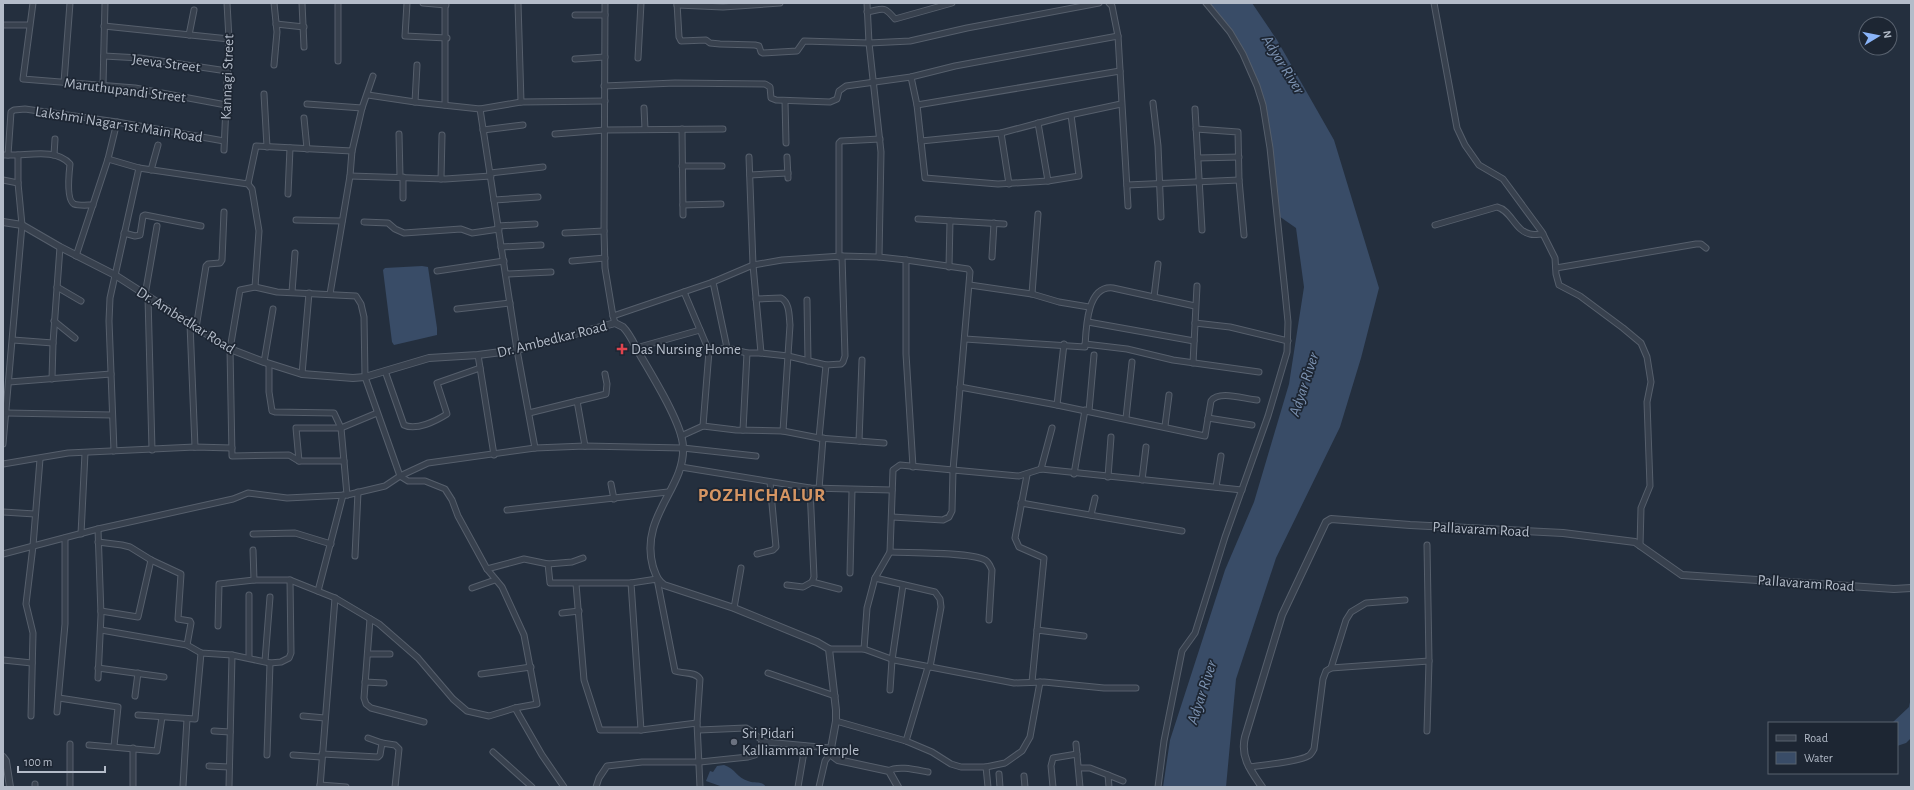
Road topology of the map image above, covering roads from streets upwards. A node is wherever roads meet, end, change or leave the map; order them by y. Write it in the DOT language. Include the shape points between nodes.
graph roads {
  1 [pos="33,3"];
  2 [pos="70,3"];
  3 [pos="105,3"];
  4 [pos="227,3"];
  5 [pos="274,3"];
  6 [pos="302,3"];
  7 [pos="338,3"];
  8 [pos="408,3"];
  9 [pos="423,3"];
  10 [pos="518,3"];
  11 [pos="605,3"];
  12 [pos="641,3"];
  13 [pos="780,3"];
  14 [pos="867,3"];
  15 [pos="952,3"];
  16 [pos="1099,3"];
  17 [pos="1109,3"];
  18 [pos="1206,3"];
  19 [pos="1434,3"];
  20 [pos="446,4"];
  21 [pos="677,4"];
  22 [pos="724,5"];
  23 [pos="194,10"];
  24 [pos="867,12"];
  25 [pos="575,15"];
  26 [pos="605,15"];
  27 [pos="276,24"];
  28 [pos="3,25"];
  29 [pos="30,25"];
  30 [pos="104,26"];
  31 [pos="304,27"];
  32 [pos="189,35"];
  33 [pos="1118,36"];
  34 [pos="447,38"];
  35 [pos="229,39"];
  36 [pos="869,43"];
  37 [pos="304,47"];
  38 [pos="104,56"];
  39 [pos="605,57"];
  40 [pos="638,58"];
  41 [pos="575,59"];
  42 [pos="338,60"];
  43 [pos="274,65"];
  44 [pos="417,65"];
  45 [pos="227,71"];
  46 [pos="1120,71"];
  47 [pos="373,76"];
  48 [pos="911,77"];
  49 [pos="64,82"];
  50 [pos="875,82"];
  51 [pos="103,85"];
  52 [pos="604,86"];
  53 [pos="264,94"];
  54 [pos="368,95"];
  55 [pos="605,101"];
  56 [pos="785,101"];
  57 [pos="414,102"];
  58 [pos="521,102"];
  59 [pos="226,104"];
  60 [pos="307,104"];
  61 [pos="1121,104"];
  62 [pos="1153,104"];
  63 [pos="445,105"];
  64 [pos="917,105"];
  65 [pos="362,108"];
  66 [pos="644,108"];
  67 [pos="480,109"];
  68 [pos="1195,109"];
  69 [pos="1071,115"];
  70 [pos="304,118"];
  71 [pos="117,122"];
  72 [pos="1038,123"];
  73 [pos="523,125"];
  74 [pos="645,129"];
  75 [pos="682,129"];
  76 [pos="723,129"];
  77 [pos="1196,129"];
  78 [pos="483,130"];
  79 [pos="605,130"];
  80 [pos="1001,133"];
  81 [pos="399,134"];
  82 [pos="555,134"];
  83 [pos="442,135"];
  84 [pos="55,139"];
  85 [pos="880,139"];
  86 [pos="224,141"];
  87 [pos="921,141"];
  88 [pos="786,143"];
  89 [pos="158,145"];
  90 [pos="267,147"];
  91 [pos="290,148"];
  92 [pos="307,149"];
  93 [pos="224,150"];
  94 [pos="352,151"];
  95 [pos="5,155"];
  96 [pos="18,155"];
  97 [pos="54,155"];
  98 [pos="749,157"];
  99 [pos="786,157"];
  100 [pos="1239,157"];
  101 [pos="1198,158"];
  102 [pos="108,159"];
  103 [pos="682,166"];
  104 [pos="722,166"];
  105 [pos="543,167"];
  106 [pos="139,168"];
  107 [pos="151,170"];
  108 [pos="490,175"];
  109 [pos="750,175"];
  110 [pos="350,176"];
  111 [pos="401,177"];
  112 [pos="441,179"];
  113 [pos="3,180"];
  114 [pos="1239,180"];
  115 [pos="1048,181"];
  116 [pos="1198,181"];
  117 [pos="18,183"];
  118 [pos="248,184"];
  119 [pos="1009,184"];
  120 [pos="1160,184"];
  121 [pos="1127,185"];
  122 [pos="288,194"];
  123 [pos="538,197"];
  124 [pos="403,198"];
  125 [pos="494,200"];
  126 [pos="721,204"];
  127 [pos="93,205"];
  128 [pos="683,205"];
  129 [pos="1128,206"];
  130 [pos="224,212"];
  131 [pos="1038,214"];
  132 [pos="683,215"];
  133 [pos="1161,217"];
  134 [pos="918,219"];
  135 [pos="296,220"];
  136 [pos="342,221"];
  137 [pos="950,221"];
  138 [pos="3,222"];
  139 [pos="364,222"];
  140 [pos="994,223"];
  141 [pos="535,224"];
  142 [pos="1004,224"];
  143 [pos="22,225"];
  144 [pos="1435,225"];
  145 [pos="157,226"];
  146 [pos="201,226"];
  147 [pos="498,227"];
  148 [pos="1202,230"];
  149 [pos="604,232"];
  150 [pos="124,233"];
  151 [pos="565,233"];
  152 [pos="1543,234"];
  153 [pos="1244,235"];
  154 [pos="541,245"];
  155 [pos="60,247"];
  156 [pos="501,247"];
  157 [pos="1706,248"];
  158 [pos="295,253"];
  159 [pos="76,256"];
  160 [pos="840,256"];
  161 [pos="879,257"];
  162 [pos="992,257"];
  163 [pos="605,258"];
  164 [pos="906,260"];
  165 [pos="504,261"];
  166 [pos="572,261"];
  167 [pos="1158,264"];
  168 [pos="753,265"];
  169 [pos="949,267"];
  170 [pos="1556,268"];
  171 [pos="437,270"];
  172 [pos="551,272"];
  173 [pos="506,274"];
  174 [pos="115,275"];
  175 [pos="713,282"];
  176 [pos="970,285"];
  177 [pos="1198,286"];
  178 [pos="57,287"];
  179 [pos="255,287"];
  180 [pos="292,292"];
  181 [pos="684,292"];
  182 [pos="309,293"];
  183 [pos="330,294"];
  184 [pos="1032,294"];
  185 [pos="147,296"];
  186 [pos="1154,297"];
  187 [pos="756,299"];
  188 [pos="807,300"];
  189 [pos="81,301"];
  190 [pos="510,303"];
  191 [pos="1195,306"];
  192 [pos="1089,307"];
  193 [pos="273,309"];
  194 [pos="457,309"];
  195 [pos="613,316"];
  196 [pos="54,321"];
  197 [pos="1088,322"];
  198 [pos="615,323"];
  199 [pos="1195,323"];
  200 [pos="190,324"];
  201 [pos="196,328"];
  202 [pos="700,330"];
  203 [pos="75,338"];
  204 [pos="965,338"];
  205 [pos="13,340"];
  206 [pos="1194,341"];
  207 [pos="1288,341"];
  208 [pos="53,343"];
  209 [pos="1064,344"];
  210 [pos="1085,344"];
  211 [pos="636,348"];
  212 [pos="727,348"];
  213 [pos="230,349"];
  214 [pos="517,350"];
  215 [pos="709,351"];
  216 [pos="747,353"];
  217 [pos="761,353"];
  218 [pos="478,355"];
  219 [pos="1094,355"];
  220 [pos="788,356"];
  221 [pos="862,360"];
  222 [pos="808,361"];
  223 [pos="1132,362"];
  224 [pos="267,363"];
  225 [pos="1193,363"];
  226 [pos="826,365"];
  227 [pos="480,368"];
  228 [pos="385,371"];
  229 [pos="1258,372"];
  230 [pos="111,374"];
  231 [pos="302,374"];
  232 [pos="604,374"];
  233 [pos="365,377"];
  234 [pos="52,379"];
  235 [pos="9,382"];
  236 [pos="960,387"];
  237 [pos="1169,395"];
  238 [pos="1257,400"];
  239 [pos="577,401"];
  240 [pos="1057,405"];
  241 [pos="1087,411"];
  242 [pos="6,413"];
  243 [pos="377,413"];
  244 [pos="529,413"];
  245 [pos="112,415"];
  246 [pos="1126,418"];
  247 [pos="1208,418"];
  248 [pos="1252,425"];
  249 [pos="702,426"];
  250 [pos="1165,426"];
  251 [pos="341,428"];
  252 [pos="1052,428"];
  253 [pos="743,430"];
  254 [pos="784,431"];
  255 [pos="4,432"];
  256 [pos="681,436"];
  257 [pos="1112,437"];
  258 [pos="821,438"];
  259 [pos="859,441"];
  260 [pos="884,443"];
  261 [pos="3,444"];
  262 [pos="585,446"];
  263 [pos="195,447"];
  264 [pos="1146,447"];
  265 [pos="232,448"];
  266 [pos="536,448"];
  267 [pos="683,448"];
  268 [pos="152,450"];
  269 [pos="114,451"];
  270 [pos="85,453"];
  271 [pos="494,455"];
  272 [pos="756,456"];
  273 [pos="1221,456"];
  274 [pos="40,459"];
  275 [pos="299,461"];
  276 [pos="344,461"];
  277 [pos="3,464"];
  278 [pos="681,467"];
  279 [pos="913,467"];
  280 [pos="1041,469"];
  281 [pos="953,470"];
  282 [pos="1074,474"];
  283 [pos="1027,475"];
  284 [pos="400,476"];
  285 [pos="1108,477"];
  286 [pos="1142,480"];
  287 [pos="770,482"];
  288 [pos="611,484"];
  289 [pos="1216,487"];
  290 [pos="810,488"];
  291 [pos="819,489"];
  292 [pos="852,490"];
  293 [pos="892,490"];
  294 [pos="1242,490"];
  295 [pos="358,492"];
  296 [pos="668,492"];
  297 [pos="345,495"];
  298 [pos="1095,498"];
  299 [pos="614,499"];
  300 [pos="1021,504"];
  301 [pos="507,510"];
  302 [pos="3,512"];
  303 [pos="36,514"];
  304 [pos="1091,515"];
  305 [pos="892,517"];
  306 [pos="98,529"];
  307 [pos="1182,531"];
  308 [pos="81,534"];
  309 [pos="253,534"];
  310 [pos="65,538"];
  311 [pos="98,542"];
  312 [pos="331,544"];
  313 [pos="1427,545"];
  314 [pos="33,546"];
  315 [pos="1640,546"];
  316 [pos="253,550"];
  317 [pos="890,552"];
  318 [pos="3,554"];
  319 [pos="757,554"];
  320 [pos="355,556"];
  321 [pos="583,558"];
  322 [pos="152,560"];
  323 [pos="548,564"];
  324 [pos="742,568"];
  325 [pos="487,569"];
  326 [pos="850,573"];
  327 [pos="875,578"];
  328 [pos="657,579"];
  329 [pos="254,580"];
  330 [pos="290,580"];
  331 [pos="495,580"];
  332 [pos="812,582"];
  333 [pos="631,583"];
  334 [pos="576,584"];
  335 [pos="787,585"];
  336 [pos="903,585"];
  337 [pos="472,588"];
  338 [pos="839,588"];
  339 [pos="1911,588"];
  340 [pos="318,591"];
  341 [pos="249,595"];
  342 [pos="270,597"];
  343 [pos="335,598"];
  344 [pos="1405,600"];
  345 [pos="734,608"];
  346 [pos="101,611"];
  347 [pos="579,611"];
  348 [pos="562,613"];
  349 [pos="370,619"];
  350 [pos="989,620"];
  351 [pos="218,626"];
  352 [pos="101,630"];
  353 [pos="1037,630"];
  354 [pos="1084,636"];
  355 [pos="187,645"];
  356 [pos="829,649"];
  357 [pos="864,649"];
  358 [pos="201,652"];
  359 [pos="368,654"];
  360 [pos="390,654"];
  361 [pos="232,655"];
  362 [pos="249,658"];
  363 [pos="3,660"];
  364 [pos="892,660"];
  365 [pos="1429,661"];
  366 [pos="268,662"];
  367 [pos="32,663"];
  368 [pos="531,667"];
  369 [pos="929,667"];
  370 [pos="98,668"];
  371 [pos="1331,668"];
  372 [pos="138,673"];
  373 [pos="768,673"];
  374 [pos="481,674"];
  375 [pos="164,677"];
  376 [pos="98,678"];
  377 [pos="366,682"];
  378 [pos="1032,682"];
  379 [pos="1040,682"];
  380 [pos="384,683"];
  381 [pos="1136,688"];
  382 [pos="890,690"];
  383 [pos="135,696"];
  384 [pos="835,696"];
  385 [pos="59,698"];
  386 [pos="515,708"];
  387 [pos="57,712"];
  388 [pos="138,715"];
  389 [pos="31,716"];
  390 [pos="303,716"];
  391 [pos="162,717"];
  392 [pos="325,718"];
  393 [pos="186,719"];
  394 [pos="836,721"];
  395 [pos="424,722"];
  396 [pos="697,723"];
  397 [pos="641,730"];
  398 [pos="699,730"];
  399 [pos="1426,731"];
  400 [pos="214,732"];
  401 [pos="230,732"];
  402 [pos="368,738"];
  403 [pos="763,741"];
  404 [pos="906,741"];
  405 [pos="382,743"];
  406 [pos="70,744"];
  407 [pos="1076,744"];
  408 [pos="89,746"];
  409 [pos="114,746"];
  410 [pos="805,746"];
  411 [pos="133,748"];
  412 [pos="830,751"];
  413 [pos="493,752"];
  414 [pos="1077,754"];
  415 [pos="267,755"];
  416 [pos="293,755"];
  417 [pos="321,755"];
  418 [pos="3,757"];
  419 [pos="700,762"];
  420 [pos="209,766"];
  421 [pos="229,766"];
  422 [pos="986,767"];
  423 [pos="1079,768"];
  424 [pos="1249,768"];
  425 [pos="888,771"];
  426 [pos="928,772"];
  427 [pos="999,774"];
  428 [pos="1108,775"];
  429 [pos="1024,776"];
  430 [pos="1123,781"];
  431 [pos="526,782"];
  432 [pos="184,786"];
  433 [pos="320,786"];
  434 [pos="10,787"];
  435 [pos="70,787"];
  436 [pos="133,787"];
  437 [pos="229,787"];
  438 [pos="346,787"];
  439 [pos="395,787"];
  440 [pos="523,787"];
  441 [pos="532,787"];
  442 [pos="564,787"];
  443 [pos="596,787"];
  444 [pos="700,787"];
  445 [pos="798,787"];
  446 [pos="819,787"];
  447 [pos="898,787"];
  448 [pos="988,787"];
  449 [pos="1000,787"];
  450 [pos="1025,787"];
  451 [pos="1053,787"];
  452 [pos="1080,787"];
  453 [pos="1110,787"];
  454 [pos="1158,787"];
  455 [pos="1262,787"];
  1 -- 29 [label="street"];
  2 -- 49 [label="street"];
  3 -- 30 [label="street"];
  4 -- 35 [label="street, Kannagi Street"];
  5 -- 27 [label="street"];
  6 -- 31 [label="street"];
  7 -- 42 [label="street"];
  8 -- 34 [label="street" via="405,36"];
  9 -- 20 [label="street"];
  10 -- 58 [label="street"];
  11 -- 26 [label="street"];
  12 -- 40 [label="street"];
  13 -- 22 [label="street"];
  14 -- 24 [label="street"];
  15 -- 24 [label="street" via="895,19 885,9"];
  16 -- 36 [label="street" via="910,41"];
  17 -- 33 [label="street" via="1112,6"];
  18 -- 207 [label="street" via="1230,32 1243,54 1263,105 1270,148"];
  19 -- 152 [label="street" via="1457,128 1465,145 1479,165 1503,179"];
  20 -- 34 [label="street"];
  21 -- 22 [label="street"];
  21 -- 36 [label="street" via="681,41 706,40 710,43 755,45 764,53 797,51 804,42"];
  23 -- 32 [label="street"];
  24 -- 36 [label="street"];
  25 -- 26 [label="street"];
  26 -- 39 [label="street"];
  27 -- 31 [label="street"];
  27 -- 43 [label="street"];
  28 -- 29 [label="street"];
  29 -- 49 [label="street, Maruthupandi Street" via="23,79"];
  30 -- 32 [label="street"];
  30 -- 38 [label="street"];
  31 -- 37 [label="street"];
  32 -- 35 [label="street"];
  33 -- 46 [label="street"];
  33 -- 48 [label="street" via="955,66"];
  34 -- 63 [label="street"];
  35 -- 45 [label="street, Kannagi Street"];
  36 -- 50 [label="street"];
  38 -- 45 [label="street, Jeeva Street" via="140,58"];
  38 -- 51 [label="street"];
  39 -- 41 [label="street"];
  39 -- 52 [label="street"];
  44 -- 57 [label="street"];
  45 -- 59 [label="street, Kannagi Street"];
  46 -- 61 [label="street"];
  46 -- 64 [label="street"];
  47 -- 54 [label="street"];
  48 -- 50 [label="street"];
  48 -- 64 [label="street"];
  49 -- 51 [label="street, Maruthupandi Street"];
  50 -- 56 [label="street" via="842,87 837,99 830,102"];
  50 -- 85 [label="street"];
  51 -- 59 [label="street, Maruthupandi Street"];
  52 -- 55 [label="street"];
  52 -- 56 [label="street" via="675,83 765,84 770,87 771,98"];
  53 -- 90 [label="street"];
  54 -- 57 [label="street"];
  54 -- 65 [label="street"];
  55 -- 58 [label="street"];
  55 -- 79 [label="street"];
  56 -- 88 [label="street"];
  57 -- 63 [label="street"];
  58 -- 67 [label="street"];
  59 -- 86 [label="street, Kannagi Street"];
  60 -- 65 [label="street"];
  61 -- 69 [label="street"];
  61 -- 121 [label="street"];
  62 -- 120 [label="street"];
  63 -- 67 [label="street"];
  64 -- 87 [label="street"];
  65 -- 94 [label="street"];
  66 -- 74 [label="street"];
  67 -- 78 [label="street"];
  68 -- 77 [label="street"];
  69 -- 72 [label="street"];
  69 -- 115 [label="street" via="1080,176"];
  70 -- 92 [label="street"];
  71 -- 86 [label="street, Lakshmi Nagar 1st Main Road"];
  71 -- 95 [label="street, Lakshmi Nagar 1st Main Road" via="25,109 14,110"];
  71 -- 102 [label="street"];
  72 -- 80 [label="street"];
  72 -- 115 [label="street"];
  73 -- 78 [label="street"];
  74 -- 75 [label="street"];
  74 -- 79 [label="street"];
  75 -- 76 [label="street"];
  75 -- 103 [label="street"];
  77 -- 100 [label="street" via="1238,132"];
  77 -- 101 [label="street"];
  78 -- 108 [label="street"];
  79 -- 82 [label="street"];
  79 -- 149 [label="street"];
  80 -- 87 [label="street"];
  80 -- 119 [label="street"];
  81 -- 111 [label="street"];
  83 -- 112 [label="street"];
  84 -- 97 [label="street"];
  85 -- 160 [label="street" via="849,140 839,143"];
  85 -- 161 [label="street"];
  86 -- 93 [label="street, Kannagi Street"];
  87 -- 119 [label="street" via="925,178"];
  89 -- 107 [label="street"];
  90 -- 91 [label="street"];
  90 -- 118 [label="street" via="256,146"];
  91 -- 92 [label="street"];
  91 -- 122 [label="street"];
  92 -- 94 [label="street"];
  94 -- 110 [label="street"];
  95 -- 96 [label="street"];
  96 -- 97 [label="street"];
  96 -- 117 [label="street"];
  97 -- 127 [label="street" via="70,164 70,201 75,205"];
  98 -- 109 [label="street"];
  99 -- 109 [label="street" via="788,176"];
  100 -- 101 [label="street"];
  100 -- 114 [label="street"];
  101 -- 116 [label="street"];
  102 -- 106 [label="street"];
  102 -- 127 [label="street"];
  103 -- 104 [label="street"];
  103 -- 128 [label="street"];
  105 -- 108 [label="street"];
  106 -- 107 [label="street"];
  106 -- 150 [label="street"];
  107 -- 118 [label="street"];
  108 -- 112 [label="street"];
  108 -- 125 [label="street"];
  109 -- 168 [label="street"];
  110 -- 111 [label="street"];
  110 -- 136 [label="street"];
  111 -- 112 [label="street"];
  111 -- 124 [label="street"];
  113 -- 117 [label="street"];
  114 -- 116 [label="street"];
  114 -- 153 [label="street"];
  115 -- 119 [label="street"];
  116 -- 120 [label="street"];
  116 -- 148 [label="street"];
  117 -- 143 [label="street"];
  118 -- 179 [label="street" via="252,189 259,231"];
  120 -- 121 [label="street"];
  120 -- 133 [label="street"];
  121 -- 129 [label="street"];
  123 -- 125 [label="street"];
  125 -- 147 [label="street"];
  126 -- 128 [label="street"];
  127 -- 159 [label="street"];
  128 -- 132 [label="street"];
  130 -- 201 [label="street" via="222,260 220,263 206,266"];
  131 -- 184 [label="street"];
  134 -- 137 [label="street"];
  135 -- 136 [label="street"];
  136 -- 183 [label="street"];
  137 -- 140 [label="street"];
  137 -- 169 [label="street"];
  138 -- 143 [label="street, Dr. Ambedkar Road"];
  139 -- 147 [label="street" via="388,223 395,230 404,233 461,229 472,233"];
  140 -- 142 [label="street"];
  140 -- 162 [label="street"];
  141 -- 147 [label="street"];
  143 -- 155 [label="street, Dr. Ambedkar Road"];
  143 -- 205 [label="street"];
  144 -- 152 [label="street" via="1497,207 1504,210 1524,232"];
  145 -- 185 [label="street"];
  146 -- 150 [label="street" via="147,214 143,216 140,236"];
  147 -- 156 [label="street"];
  149 -- 151 [label="street"];
  149 -- 163 [label="street"];
  150 -- 174 [label="street"];
  152 -- 170 [label="street" via="1555,258"];
  154 -- 156 [label="street"];
  155 -- 159 [label="street, Dr. Ambedkar Road"];
  155 -- 178 [label="street"];
  156 -- 165 [label="street"];
  157 -- 170 [label="street" via="1696,244"];
  158 -- 180 [label="street"];
  159 -- 174 [label="street, Dr. Ambedkar Road"];
  160 -- 161 [label="street"];
  160 -- 168 [label="street"];
  160 -- 226 [label="street" via="845,356 841,364"];
  161 -- 164 [label="street"];
  163 -- 166 [label="street"];
  163 -- 195 [label="street"];
  164 -- 169 [label="street"];
  164 -- 279 [label="street" via="906,354"];
  165 -- 171 [label="street"];
  165 -- 173 [label="street"];
  167 -- 186 [label="street"];
  168 -- 175 [label="street"];
  168 -- 187 [label="street"];
  169 -- 176 [label="street" via="969,270"];
  170 -- 315 [label="street" via="1559,285 1580,296 1624,328 1641,343 1647,357 1651,382 1647,402 1650,486 1641,508"];
  172 -- 173 [label="street"];
  173 -- 190 [label="street"];
  174 -- 185 [label="street, Dr. Ambedkar Road"];
  174 -- 230 [label="street" via="109,321"];
  175 -- 181 [label="street"];
  175 -- 212 [label="street"];
  176 -- 184 [label="street"];
  176 -- 204 [label="street"];
  177 -- 191 [label="street"];
  178 -- 189 [label="street"];
  178 -- 196 [label="street"];
  179 -- 180 [label="street" via="277,292"];
  179 -- 213 [label="street" via="240,290"];
  180 -- 182 [label="street"];
  181 -- 195 [label="street"];
  181 -- 202 [label="street"];
  182 -- 183 [label="street"];
  182 -- 231 [label="street"];
  183 -- 233 [label="street" via="356,296 359,299 364,317"];
  184 -- 192 [label="street"];
  185 -- 200 [label="street, Dr. Ambedkar Road"];
  185 -- 268 [label="street"];
  186 -- 191 [label="street"];
  186 -- 192 [label="street" via="1106,288 1099,291"];
  187 -- 217 [label="street"];
  187 -- 220 [label="street" via="777,297 784,300 789,316"];
  188 -- 222 [label="street"];
  190 -- 194 [label="street"];
  190 -- 214 [label="street"];
  191 -- 199 [label="street"];
  192 -- 197 [label="street"];
  193 -- 224 [label="street"];
  195 -- 198 [label="street"];
  196 -- 203 [label="street"];
  196 -- 208 [label="street"];
  197 -- 206 [label="street"];
  197 -- 210 [label="street"];
  198 -- 211 [label="street" via="626,330"];
  198 -- 214 [label="street, Dr. Ambedkar Road"];
  199 -- 206 [label="street"];
  199 -- 207 [label="street" via="1223,326"];
  200 -- 201 [label="street, Dr. Ambedkar Road"];
  200 -- 263 [label="street"];
  201 -- 213 [label="street, Dr. Ambedkar Road"];
  202 -- 211 [label="street"];
  202 -- 215 [label="street"];
  204 -- 209 [label="street"];
  204 -- 236 [label="street"];
  205 -- 208 [label="street"];
  205 -- 235 [label="street"];
  206 -- 225 [label="street"];
  207 -- 294 [label="street" via="1282,371"];
  208 -- 234 [label="street"];
  209 -- 210 [label="street" via="1084,347"];
  209 -- 240 [label="street"];
  210 -- 225 [label="street" via="1127,349"];
  211 -- 256 [label="street" via="661,391"];
  212 -- 215 [label="street"];
  212 -- 216 [label="street"];
  213 -- 224 [label="street, Dr. Ambedkar Road"];
  213 -- 265 [label="street"];
  214 -- 218 [label="street, Dr. Ambedkar Road"];
  214 -- 244 [label="street"];
  215 -- 249 [label="street"];
  216 -- 217 [label="street"];
  216 -- 253 [label="street"];
  217 -- 220 [label="street"];
  218 -- 227 [label="street"];
  218 -- 228 [label="street, Dr. Ambedkar Road" via="430,358"];
  219 -- 241 [label="street"];
  220 -- 222 [label="street"];
  220 -- 254 [label="street"];
  221 -- 259 [label="street"];
  222 -- 226 [label="street"];
  223 -- 246 [label="street"];
  224 -- 231 [label="street, Dr. Ambedkar Road"];
  224 -- 251 [label="street" via="272,411 334,413"];
  225 -- 229 [label="street"];
  226 -- 258 [label="street"];
  227 -- 228 [label="street" via="437,383 447,414 437,420 409,428 404,425"];
  227 -- 271 [label="street"];
  228 -- 233 [label="street, Dr. Ambedkar Road"];
  230 -- 234 [label="street"];
  230 -- 245 [label="street"];
  231 -- 233 [label="street, Dr. Ambedkar Road"];
  232 -- 239 [label="street" via="606,394"];
  233 -- 243 [label="street"];
  234 -- 235 [label="street"];
  235 -- 242 [label="street"];
  236 -- 240 [label="street"];
  236 -- 281 [label="street"];
  237 -- 250 [label="street"];
  238 -- 247 [label="street" via="1217,396 1211,401"];
  239 -- 244 [label="street"];
  239 -- 262 [label="street"];
  240 -- 241 [label="street"];
  241 -- 246 [label="street"];
  241 -- 282 [label="street"];
  242 -- 245 [label="street"];
  242 -- 255 [label="street"];
  243 -- 251 [label="street"];
  243 -- 284 [label="street"];
  244 -- 266 [label="street"];
  245 -- 269 [label="street"];
  246 -- 250 [label="street"];
  247 -- 248 [label="street"];
  247 -- 250 [label="street" via="1205,436"];
  249 -- 253 [label="street"];
  249 -- 256 [label="street"];
  251 -- 275 [label="street" via="296,428"];
  251 -- 276 [label="street"];
  252 -- 280 [label="street"];
  253 -- 254 [label="street"];
  254 -- 258 [label="street"];
  255 -- 261 [label="street"];
  256 -- 267 [label="street"];
  257 -- 285 [label="street"];
  258 -- 259 [label="street"];
  258 -- 291 [label="street"];
  259 -- 260 [label="street"];
  262 -- 266 [label="street"];
  262 -- 267 [label="street"];
  263 -- 265 [label="street"];
  263 -- 268 [label="street"];
  264 -- 286 [label="street"];
  265 -- 275 [label="street" via="232,456 289,455"];
  266 -- 271 [label="street"];
  267 -- 272 [label="street"];
  267 -- 278 [label="street"];
  268 -- 269 [label="street"];
  269 -- 270 [label="street"];
  270 -- 274 [label="street" via="68,453"];
  270 -- 308 [label="street"];
  271 -- 284 [label="street" via="428,463"];
  273 -- 289 [label="street"];
  274 -- 277 [label="street"];
  274 -- 303 [label="street"];
  275 -- 276 [label="street"];
  276 -- 297 [label="street"];
  278 -- 287 [label="street"];
  278 -- 296 [label="street"];
  279 -- 281 [label="street"];
  279 -- 293 [label="street" via="896,467"];
  280 -- 282 [label="street"];
  280 -- 283 [label="street"];
  281 -- 283 [label="street"];
  281 -- 305 [label="street" via="952,511 949,517 943,520"];
  282 -- 285 [label="street"];
  283 -- 300 [label="street"];
  284 -- 295 [label="street" via="385,486"];
  284 -- 325 [label="street" via="408,481 426,481 445,490"];
  285 -- 286 [label="street"];
  286 -- 289 [label="street"];
  287 -- 290 [label="street"];
  287 -- 319 [label="street" via="776,548"];
  288 -- 299 [label="street"];
  289 -- 294 [label="street"];
  290 -- 291 [label="street"];
  290 -- 332 [label="street"];
  291 -- 292 [label="street"];
  292 -- 293 [label="street"];
  292 -- 326 [label="street"];
  293 -- 305 [label="street"];
  294 -- 454 [label="street" via="1194,633 1182,652 1164,740"];
  295 -- 297 [label="street"];
  295 -- 320 [label="street"];
  296 -- 299 [label="street"];
  296 -- 328 [label="street" via="655,521 651,540 652,563"];
  297 -- 306 [label="street" via="287,498 248,493 233,499"];
  297 -- 312 [label="street"];
  298 -- 304 [label="street"];
  299 -- 301 [label="street"];
  300 -- 304 [label="street"];
  300 -- 353 [label="street" via="1016,543 1044,558"];
  302 -- 303 [label="street"];
  303 -- 314 [label="street"];
  304 -- 307 [label="street"];
  305 -- 317 [label="street"];
  306 -- 308 [label="street"];
  306 -- 311 [label="street"];
  308 -- 310 [label="street"];
  309 -- 312 [label="street" via="295,534"];
  310 -- 314 [label="street"];
  310 -- 385 [label="street" via="65,624"];
  311 -- 322 [label="street" via="122,544"];
  311 -- 346 [label="street"];
  312 -- 340 [label="street"];
  313 -- 365 [label="street"];
  314 -- 318 [label="street"];
  314 -- 367 [label="street" via="26,604 33,632"];
  315 -- 339 [label="street, Pallavaram Road" via="1682,575"];
  315 -- 424 [label="street, Pallavaram Road" via="1635,542 1564,533 1331,519 1326,522 1278,626 1243,746"];
  316 -- 329 [label="street"];
  317 -- 327 [label="street"];
  317 -- 350 [label="street" via="967,556 989,563 992,570"];
  321 -- 323 [label="street" via="572,562"];
  322 -- 346 [label="street" via="138,617"];
  322 -- 355 [label="street" via="181,574 178,619 192,623"];
  323 -- 325 [label="street" via="524,559"];
  323 -- 334 [label="street" via="550,583"];
  324 -- 345 [label="street"];
  325 -- 331 [label="street"];
  327 -- 336 [label="street"];
  327 -- 357 [label="street" via="867,608"];
  328 -- 333 [label="street"];
  328 -- 345 [label="street" via="664,585"];
  328 -- 396 [label="street" via="675,671 695,674 700,679"];
  329 -- 330 [label="street"];
  329 -- 351 [label="street" via="219,584"];
  330 -- 340 [label="street"];
  330 -- 366 [label="street" via="291,653 289,658 281,662"];
  331 -- 337 [label="street"];
  331 -- 368 [label="street" via="502,587 524,634"];
  332 -- 335 [label="street" via="803,588"];
  332 -- 338 [label="street"];
  333 -- 334 [label="street"];
  333 -- 397 [label="street"];
  334 -- 347 [label="street"];
  336 -- 364 [label="street"];
  336 -- 369 [label="street" via="935,592 940,599 941,607"];
  340 -- 343 [label="street"];
  341 -- 362 [label="street"];
  342 -- 366 [label="street"];
  343 -- 349 [label="street"];
  343 -- 392 [label="street"];
  344 -- 371 [label="street" via="1366,604 1351,612 1346,620"];
  345 -- 356 [label="street"];
  346 -- 352 [label="street"];
  347 -- 348 [label="street"];
  347 -- 397 [label="street" via="584,680 600,730"];
  349 -- 359 [label="street"];
  349 -- 386 [label="street" via="418,658 453,699 467,710 489,716"];
  352 -- 355 [label="street"];
  352 -- 370 [label="street"];
  353 -- 354 [label="street"];
  353 -- 378 [label="street"];
  355 -- 358 [label="street"];
  356 -- 357 [label="street"];
  356 -- 384 [label="street"];
  357 -- 364 [label="street"];
  358 -- 361 [label="street"];
  358 -- 393 [label="street" via="195,719"];
  359 -- 360 [label="street"];
  359 -- 377 [label="street"];
  361 -- 362 [label="street"];
  361 -- 401 [label="street"];
  362 -- 366 [label="street"];
  363 -- 367 [label="street"];
  364 -- 369 [label="street"];
  364 -- 382 [label="street"];
  365 -- 371 [label="street"];
  365 -- 399 [label="street"];
  366 -- 415 [label="street"];
  367 -- 389 [label="street"];
  368 -- 374 [label="street"];
  368 -- 386 [label="street" via="537,704"];
  369 -- 378 [label="street" via="1014,683"];
  369 -- 404 [label="street"];
  370 -- 372 [label="street"];
  370 -- 376 [label="street"];
  371 -- 424 [label="street" via="1326,671 1323,679 1312,753 1308,757"];
  372 -- 375 [label="street"];
  372 -- 383 [label="street"];
  373 -- 384 [label="street"];
  377 -- 380 [label="street"];
  377 -- 395 [label="street" via="364,698 371,708"];
  378 -- 379 [label="street"];
  379 -- 381 [label="street"];
  379 -- 422 [label="street" via="1030,737 1022,750 1005,763"];
  384 -- 394 [label="street"];
  385 -- 387 [label="street"];
  385 -- 409 [label="street" via="118,707"];
  386 -- 442 [label="street"];
  388 -- 391 [label="street"];
  390 -- 392 [label="street"];
  391 -- 393 [label="street"];
  391 -- 411 [label="street" via="157,751"];
  392 -- 417 [label="street"];
  393 -- 432 [label="street"];
  394 -- 404 [label="street"];
  394 -- 412 [label="street"];
  396 -- 397 [label="street"];
  396 -- 398 [label="street"];
  398 -- 403 [label="street" via="746,728"];
  398 -- 419 [label="street"];
  400 -- 401 [label="street"];
  401 -- 421 [label="street"];
  402 -- 405 [label="street"];
  403 -- 410 [label="street"];
  403 -- 419 [label="street" via="755,754"];
  404 -- 422 [label="street" via="932,752 951,764 961,767"];
  405 -- 417 [label="street" via="378,757"];
  405 -- 439 [label="street" via="395,744 399,747"];
  406 -- 435 [label="street"];
  407 -- 414 [label="street"];
  408 -- 409 [label="street"];
  409 -- 411 [label="street"];
  410 -- 412 [label="street"];
  410 -- 445 [label="street"];
  411 -- 436 [label="street"];
  412 -- 425 [label="street" via="838,760"];
  412 -- 446 [label="street" via="823,767"];
  413 -- 431 [label="street"];
  414 -- 423 [label="street"];
  414 -- 451 [label="street" via="1053,758"];
  416 -- 417 [label="street"];
  417 -- 433 [label="street"];
  418 -- 434 [label="street" via="6,761"];
  419 -- 443 [label="street" via="642,762 607,766"];
  419 -- 444 [label="street"];
  420 -- 421 [label="street"];
  421 -- 437 [label="street"];
  422 -- 448 [label="street"];
  423 -- 428 [label="street" via="1090,768"];
  423 -- 452 [label="street"];
  424 -- 455 [label="street, Pallavaram Road"];
  425 -- 426 [label="street" via="912,769"];
  425 -- 447 [label="street"];
  427 -- 449 [label="street"];
  428 -- 430 [label="street"];
  428 -- 453 [label="street"];
  429 -- 450 [label="street"];
  431 -- 440 [label="street"];
  431 -- 441 [label="street"];
  433 -- 438 [label="street"];
}
